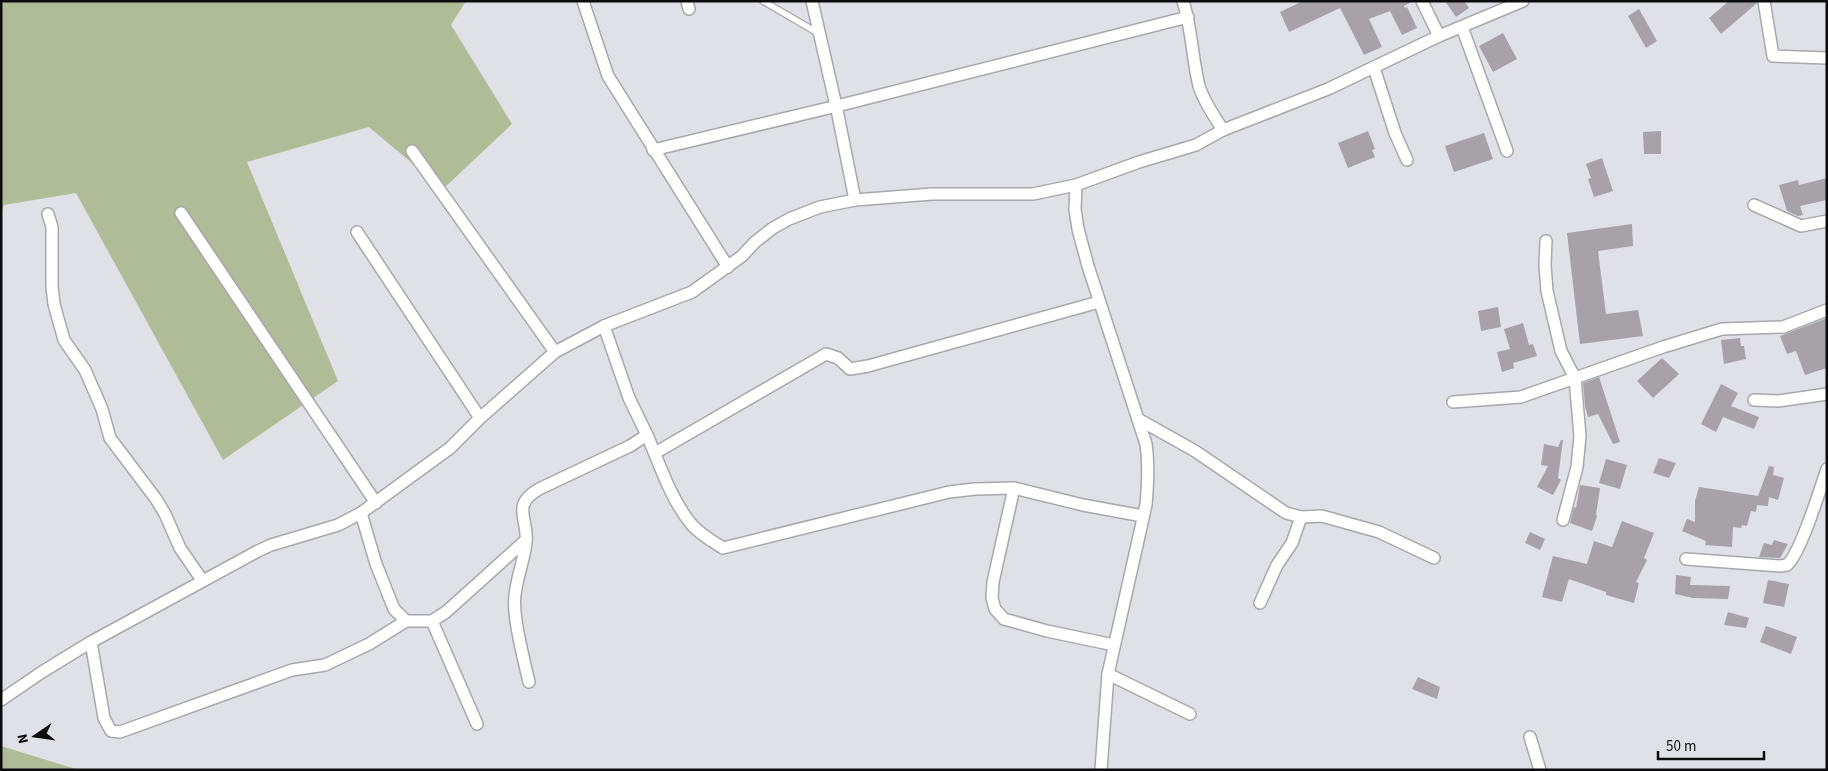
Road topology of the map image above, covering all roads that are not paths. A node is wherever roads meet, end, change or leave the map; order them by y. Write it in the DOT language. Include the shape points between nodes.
graph roads {
  1 [pos="583,1"];
  2 [pos="763,1"];
  3 [pos="812,1"];
  4 [pos="1183,1"];
  5 [pos="1422,1"];
  6 [pos="1523,1"];
  7 [pos="1764,1"];
  8 [pos="1188,17"];
  9 [pos="1462,27"];
  10 [pos="820,34"];
  11 [pos="1439,36"];
  12 [pos="1827,58"];
  13 [pos="1374,68"];
  14 [pos="837,106"];
  15 [pos="1223,130"];
  16 [pos="652,150"];
  17 [pos="1507,150"];
  18 [pos="412,151"];
  19 [pos="1407,160"];
  20 [pos="1076,185"];
  21 [pos="854,200"];
  22 [pos="1754,205"];
  23 [pos="181,213"];
  24 [pos="48,214"];
  25 [pos="1827,221"];
  26 [pos="357,232"];
  27 [pos="1546,241"];
  28 [pos="728,267"];
  29 [pos="1099,302"];
  30 [pos="1827,310"];
  31 [pos="604,326"];
  32 [pos="555,352"];
  33 [pos="1575,378"];
  34 [pos="1827,394"];
  35 [pos="1754,400"];
  36 [pos="1453,402"];
  37 [pos="480,418"];
  38 [pos="1138,419"];
  39 [pos="647,435"];
  40 [pos="655,453"];
  41 [pos="1827,470"];
  42 [pos="1014,488"];
  43 [pos="376,503"];
  44 [pos="361,513"];
  45 [pos="1143,516"];
  46 [pos="1301,517"];
  47 [pos="1563,520"];
  48 [pos="526,540"];
  49 [pos="1434,558"];
  50 [pos="1686,559"];
  51 [pos="202,580"];
  52 [pos="1260,602"];
  53 [pos="406,621"];
  54 [pos="432,621"];
  55 [pos="91,642"];
  56 [pos="1114,645"];
  57 [pos="1108,674"];
  58 [pos="529,682"];
  59 [pos="1,700"];
  60 [pos="1190,714"];
  61 [pos="477,724"];
  62 [pos="1530,737"];
  63 [pos="1101,770"];
  64 [pos="1540,770"];
  1 -- 16 [label="street" via="608,76"];
  2 -- 10 [label="lane"];
  3 -- 10 [label="street"];
  4 -- 8 [label="street"];
  5 -- 11 [label="street"];
  6 -- 9 [label="street"];
  7 -- 12 [label="street" via="1773,56"];
  8 -- 14 [label="street"];
  8 -- 15 [label="street" via="1200,87 1209,110"];
  9 -- 11 [label="street"];
  9 -- 17 [label="street"];
  10 -- 14 [label="street"];
  11 -- 13 [label="street"];
  13 -- 15 [label="street"];
  13 -- 19 [label="street"];
  14 -- 16 [label="street"];
  14 -- 21 [label="street"];
  15 -- 20 [label="street" via="1196,144"];
  16 -- 28 [label="street"];
  18 -- 32 [label="street"];
  20 -- 21 [label="street" via="1033,194 932,194"];
  20 -- 29 [label="street" via="1078,229"];
  21 -- 28 [label="street" via="820,207 789,219"];
  22 -- 25 [label="street" via="1801,226"];
  23 -- 43 [label="street"];
  24 -- 51 [label="street" via="52,227 54,304 64,340 85,370 110,438 156,499 180,548"];
  26 -- 37 [label="street"];
  27 -- 33 [label="street" via="1547,291 1561,352"];
  28 -- 31 [label="street" via="692,292"];
  29 -- 38 [label="street"];
  29 -- 40 [label="street" via="868,366 850,369 838,358 826,354"];
  30 -- 33 [label="street" via="1782,327 1722,329"];
  31 -- 32 [label="street"];
  31 -- 39 [label="street" via="629,398"];
  32 -- 37 [label="street"];
  33 -- 36 [label="street" via="1521,397"];
  33 -- 47 [label="street" via="1579,444 1577,467"];
  34 -- 35 [label="street" via="1778,401"];
  37 -- 43 [label="street" via="450,448"];
  38 -- 45 [label="street" via="1146,444 1149,477"];
  38 -- 46 [label="street" via="1195,451 1286,513"];
  39 -- 40 [label="street"];
  39 -- 48 [label="street" via="529,495 522,512"];
  40 -- 42 [label="street" via="674,497 692,524 723,548 949,492"];
  41 -- 50 [label="street" via="1794,556 1787,565"];
  42 -- 45 [label="street"];
  42 -- 56 [label="street" via="993,582 995,609 1004,619 1048,632"];
  43 -- 44 [label="street"];
  44 -- 51 [label="street" via="338,525 271,545"];
  44 -- 53 [label="street" via="394,609"];
  45 -- 56 [label="street"];
  46 -- 49 [label="street" via="1322,516 1379,532"];
  46 -- 52 [label="street" via="1292,543 1277,565"];
  48 -- 54 [label="street"];
  48 -- 58 [label="street" via="514,596"];
  51 -- 55 [label="street"];
  53 -- 54 [label="street"];
  53 -- 55 [label="street" via="369,644 325,665 292,670 120,732 111,731 104,718"];
  54 -- 61 [label="street"];
  55 -- 59 [label="street"];
  56 -- 57 [label="street"];
  57 -- 60 [label="street"];
  57 -- 63 [label="street"];
  62 -- 64 [label="street"];
}
